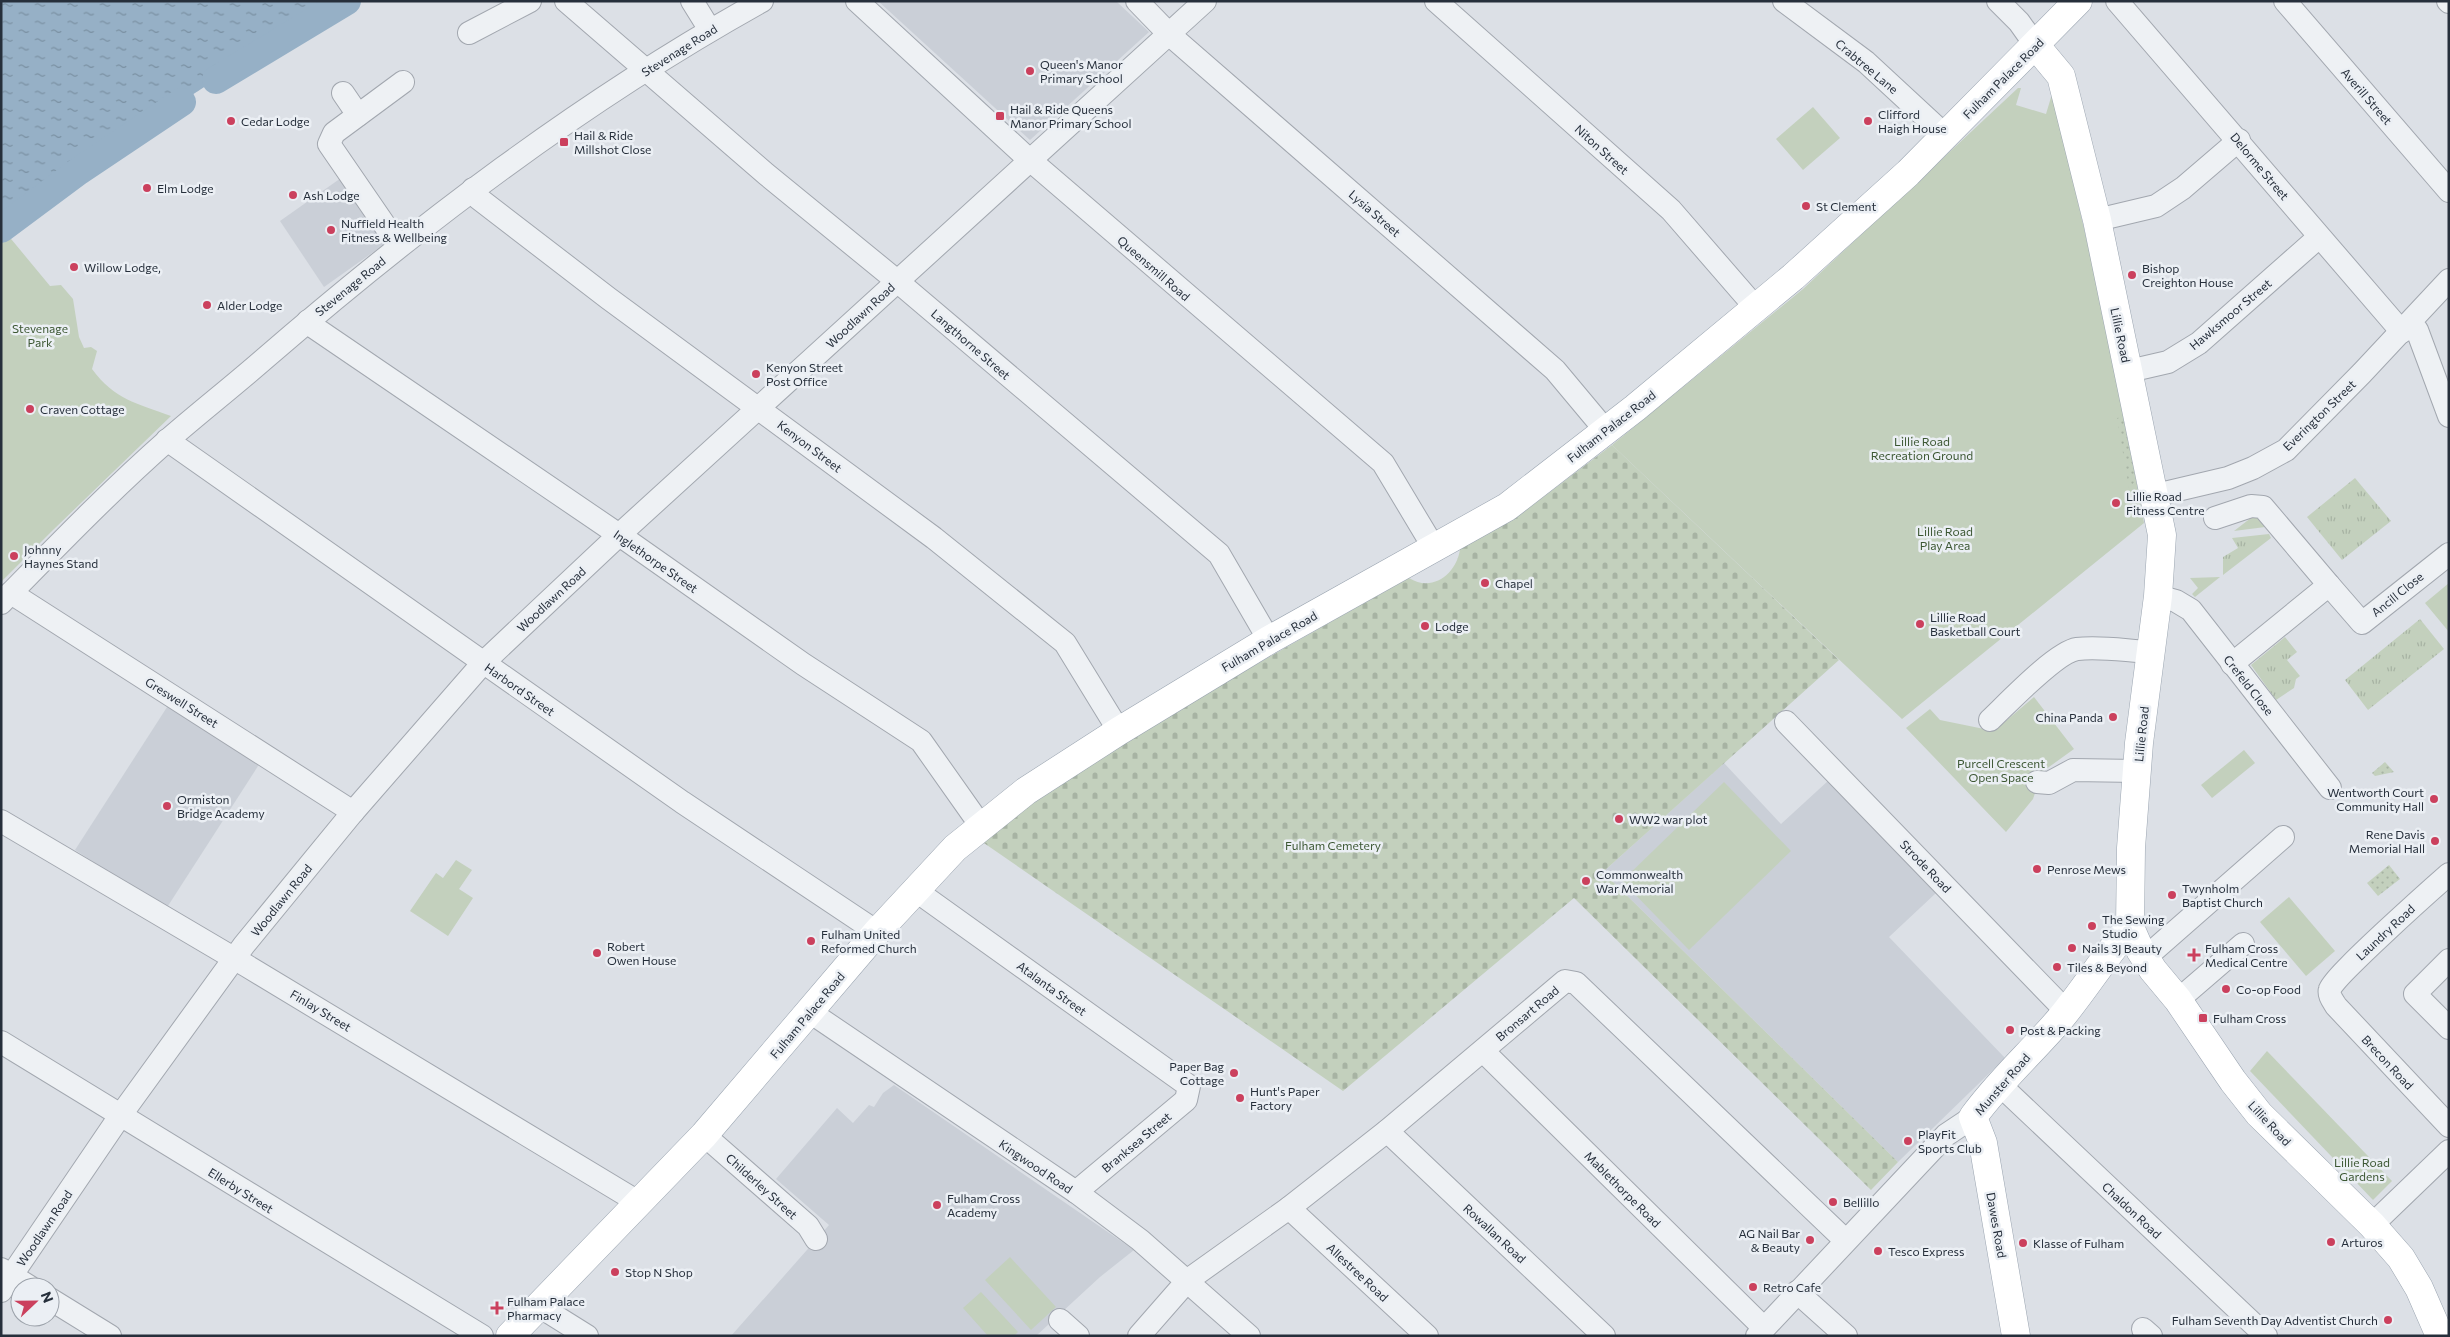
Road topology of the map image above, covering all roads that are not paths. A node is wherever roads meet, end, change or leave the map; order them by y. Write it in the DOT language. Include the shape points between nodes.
graph roads {
  1 [pos="530,1"];
  2 [pos="566,1"];
  3 [pos="692,1"];
  4 [pos="762,1"];
  5 [pos="857,1"];
  6 [pos="1137,1"];
  7 [pos="1205,1"];
  8 [pos="1436,1"];
  9 [pos="1784,1"];
  10 [pos="1998,1"];
  11 [pos="2078,1"];
  12 [pos="2117,1"];
  13 [pos="2285,1"];
  14 [pos="710,30"];
  15 [pos="469,33"];
  16 [pos="1170,35"];
  17 [pos="2036,46"];
  18 [pos="646,71"];
  19 [pos="403,82"];
  20 [pos="344,93"];
  21 [pos="358,115"];
  22 [pos="1946,136"];
  23 [pos="2239,140"];
  24 [pos="1030,159"];
  25 [pos="472,189"];
  26 [pos="2449,191"];
  27 [pos="2097,220"];
  28 [pos="2319,237"];
  29 [pos="399,246"];
  30 [pos="2449,280"];
  31 [pos="897,281"];
  32 [pos="1756,308"];
  33 [pos="308,321"];
  34 [pos="2406,328"];
  35 [pos="2129,371"];
  36 [pos="759,408"];
  37 [pos="2449,416"];
  38 [pos="1606,431"];
  39 [pos="167,440"];
  40 [pos="2156,495"];
  41 [pos="2215,518"];
  42 [pos="619,535"];
  43 [pos="1434,548"];
  44 [pos="2449,554"];
  45 [pos="2329,585"];
  46 [pos="2158,596"];
  47 [pos="6,598"];
  48 [pos="1269,640"];
  49 [pos="2151,652"];
  50 [pos="483,663"];
  51 [pos="2232,664"];
  52 [pos="1990,720"];
  53 [pos="1786,722"];
  54 [pos="1119,731"];
  55 [pos="2137,772"];
  56 [pos="2037,782"];
  57 [pos="2330,788"];
  58 [pos="353,812"];
  59 [pos="1,821"];
  60 [pos="981,826"];
  61 [pos="2283,837"];
  62 [pos="2449,874"];
  63 [pos="915,890"];
  64 [pos="2130,927"];
  65 [pos="877,932"];
  66 [pos="2242,944"];
  67 [pos="2145,958"];
  68 [pos="235,959"];
  69 [pos="2449,960"];
  70 [pos="2330,995"];
  71 [pos="2178,1000"];
  72 [pos="2066,1011"];
  73 [pos="810,1012"];
  74 [pos="2449,1028"];
  75 [pos="1,1042"];
  76 [pos="1483,1051"];
  77 [pos="1999,1084"];
  78 [pos="1189,1086"];
  79 [pos="120,1116"];
  80 [pos="1973,1117"];
  81 [pos="2449,1126"];
  82 [pos="1387,1131"];
  83 [pos="704,1135"];
  84 [pos="2449,1151"];
  85 [pos="1076,1192"];
  86 [pos="638,1202"];
  87 [pos="1289,1208"];
  88 [pos="2372,1225"];
  89 [pos="816,1239"];
  90 [pos="1845,1240"];
  91 [pos="5,1279"];
  92 [pos="1188,1280"];
  93 [pos="1797,1292"];
  94 [pos="60,1305"];
  95 [pos="539,1306"];
  96 [pos="1060,1320"];
  97 [pos="1760,1332"];
  98 [pos="110,1336"];
  99 [pos="482,1336"];
  100 [pos="510,1336"];
  101 [pos="587,1336"];
  102 [pos="1078,1336"];
  103 [pos="1139,1336"];
  104 [pos="1249,1336"];
  105 [pos="1427,1336"];
  106 [pos="1604,1336"];
  107 [pos="1846,1336"];
  108 [pos="2016,1336"];
  109 [pos="2266,1336"];
  110 [pos="2440,1336"];
  1 -- 15 [label="street"];
  2 -- 18 [label="street, Langthorne Street"];
  3 -- 14 [label="street"];
  4 -- 14 [label="street, Stevenage Road"];
  5 -- 24 [label="street, Queensmill Road"];
  6 -- 16 [label="street, Lysia Street"];
  7 -- 16 [label="street, Woodlawn Road"];
  8 -- 32 [label="street, Niton Street" via="1671,210"];
  9 -- 22 [label="street, Crabtree Lane" via="1866,62"];
  10 -- 17 [label="street"];
  11 -- 17 [label="main road, Fulham Palace Road"];
  12 -- 23 [label="street, Delorme Street"];
  13 -- 26 [label="street, Averill Street"];
  14 -- 18 [label="street, Stevenage Road"];
  16 -- 24 [label="street, Woodlawn Road"];
  16 -- 38 [label="street, Lysia Street" via="1555,370"];
  17 -- 22 [label="main road, Fulham Palace Road"];
  17 -- 27 [label="main road, Lillie Road" via="2061,76"];
  18 -- 25 [label="street, Stevenage Road"];
  18 -- 31 [label="street, Langthorne Street"];
  19 -- 21 [label="street"];
  20 -- 21 [label="street"];
  21 -- 29 [label="street" via="334,133 329,144"];
  22 -- 32 [label="main road, Fulham Palace Road"];
  23 -- 27 [label="street" via="2183,188 2156,206"];
  23 -- 28 [label="street, Delorme Street"];
  24 -- 31 [label="street, Woodlawn Road"];
  24 -- 43 [label="street, Queensmill Road" via="1383,463"];
  25 -- 29 [label="street, Stevenage Road"];
  25 -- 36 [label="street, Kenyon Street" via="478,198 608,298"];
  27 -- 35 [label="main road, Lillie Road"];
  28 -- 34 [label="street, Delorme Street"];
  28 -- 35 [label="street, Hawksmoor Street" via="2199,343 2168,362"];
  29 -- 33 [label="street, Stevenage Road"];
  30 -- 34 [label="street, Everington Street"];
  31 -- 36 [label="street, Woodlawn Road"];
  31 -- 48 [label="street, Langthorne Street" via="1219,554"];
  32 -- 38 [label="main road, Fulham Palace Road"];
  33 -- 39 [label="street, Stevenage Road"];
  33 -- 42 [label="street, Inglethorpe Street"];
  34 -- 37 [label="street, Delorme Street" via="2417,330"];
  34 -- 40 [label="street, Everington Street" via="2286,450 2228,478"];
  35 -- 40 [label="main road, Lillie Road"];
  36 -- 42 [label="street, Woodlawn Road"];
  36 -- 54 [label="street, Kenyon Street" via="934,538 1065,643"];
  38 -- 43 [label="main road, Fulham Palace Road" via="1507,507"];
  39 -- 47 [label="street, Stevenage Road"];
  39 -- 50 [label="street, Harbord Street"];
  40 -- 46 [label="main road, Lillie Road" via="2162,535"];
  41 -- 45 [label="street, Ancill Close" via="2251,506 2263,507"];
  42 -- 50 [label="street, Woodlawn Road"];
  42 -- 60 [label="street, Inglethorpe Street" via="803,664 922,741"];
  43 -- 48 [label="main road, Fulham Palace Road"];
  44 -- 45 [label="street, Ancill Close" via="2362,623"];
  45 -- 51 [label="street"];
  46 -- 49 [label="main road, Lillie Road"];
  46 -- 51 [label="street, Crefeld Close" via="2191,610"];
  47 -- 58 [label="street, Greswell Street"];
  48 -- 54 [label="main road, Fulham Palace Road"];
  49 -- 52 [label="street" via="2075,649 2033,680"];
  49 -- 55 [label="main road, Lillie Road"];
  50 -- 58 [label="street, Woodlawn Road"];
  50 -- 65 [label="street, Harbord Street" via="682,802"];
  51 -- 57 [label="street, Crefeld Close"];
  53 -- 72 [label="street, Strode Road"];
  54 -- 60 [label="main road, Fulham Palace Road" via="1026,791"];
  55 -- 56 [label="street" via="2073,770 2049,783"];
  55 -- 64 [label="main road, Lillie Road" via="2131,848"];
  58 -- 68 [label="street, Woodlawn Road"];
  59 -- 68 [label="street, Finlay Street"];
  60 -- 63 [label="main road, Fulham Palace Road" via="954,848"];
  61 -- 67 [label="street"];
  62 -- 70 [label="street, Laundry Road" via="2332,983"];
  63 -- 65 [label="main road, Fulham Palace Road"];
  63 -- 78 [label="street, Atalanta Street"];
  64 -- 67 [label="main road, Lillie Road"];
  64 -- 72 [label="main road, Munster Road"];
  65 -- 73 [label="main road, Fulham Palace Road"];
  66 -- 71 [label="street"];
  67 -- 71 [label="main road, Lillie Road"];
  68 -- 79 [label="street, Woodlawn Road"];
  68 -- 86 [label="street, Finlay Street"];
  69 -- 74 [label="street" via="2415,994"];
  70 -- 81 [label="street, Brecon Road" via="2336,1006"];
  71 -- 88 [label="main road, Lillie Road" via="2259,1114"];
  72 -- 77 [label="main road, Munster Road"];
  73 -- 83 [label="main road, Fulham Palace Road"];
  73 -- 85 [label="street, Kingwood Road"];
  75 -- 79 [label="street, Ellerby Street"];
  76 -- 82 [label="street, Bronsart Road"];
  76 -- 90 [label="street, Bronsart Road" via="1565,981 1576,983"];
  76 -- 97 [label="street, Mablethorpe Road"];
  77 -- 80 [label="main road, Munster Road"];
  77 -- 109 [label="street, Chaldon Road"];
  78 -- 85 [label="street, Branksea Street" via="1186,1100"];
  79 -- 91 [label="street, Woodlawn Road"];
  79 -- 99 [label="street, Ellerby Street"];
  80 -- 90 [label="street, Munster Road" via="1946,1135"];
  80 -- 108 [label="main road, Dawes Road" via="1983,1142"];
  82 -- 87 [label="street, Bronsart Road"];
  82 -- 106 [label="street, Rowallan Road"];
  83 -- 86 [label="main road, Fulham Palace Road"];
  83 -- 89 [label="street, Childerley Street" via="808,1226"];
  84 -- 88 [label="street"];
  85 -- 92 [label="street, Kingwood Road"];
  86 -- 95 [label="main road, Fulham Palace Road"];
  87 -- 92 [label="street, Bronsart Road"];
  87 -- 105 [label="street, Allestree Road"];
  88 -- 110 [label="main road, Lillie Road" via="2401,1258 2419,1288"];
  90 -- 93 [label="street, Munster Road"];
  92 -- 103 [label="street, Bronsart Road"];
  92 -- 104 [label="street, Kingwood Road"];
  93 -- 97 [label="street, Munster Road"];
  93 -- 107 [label="street"];
  94 -- 98 [label="street"];
  95 -- 100 [label="main road, Fulham Palace Road"];
  95 -- 101 [label="street"];
  96 -- 102 [label="street"];
}
